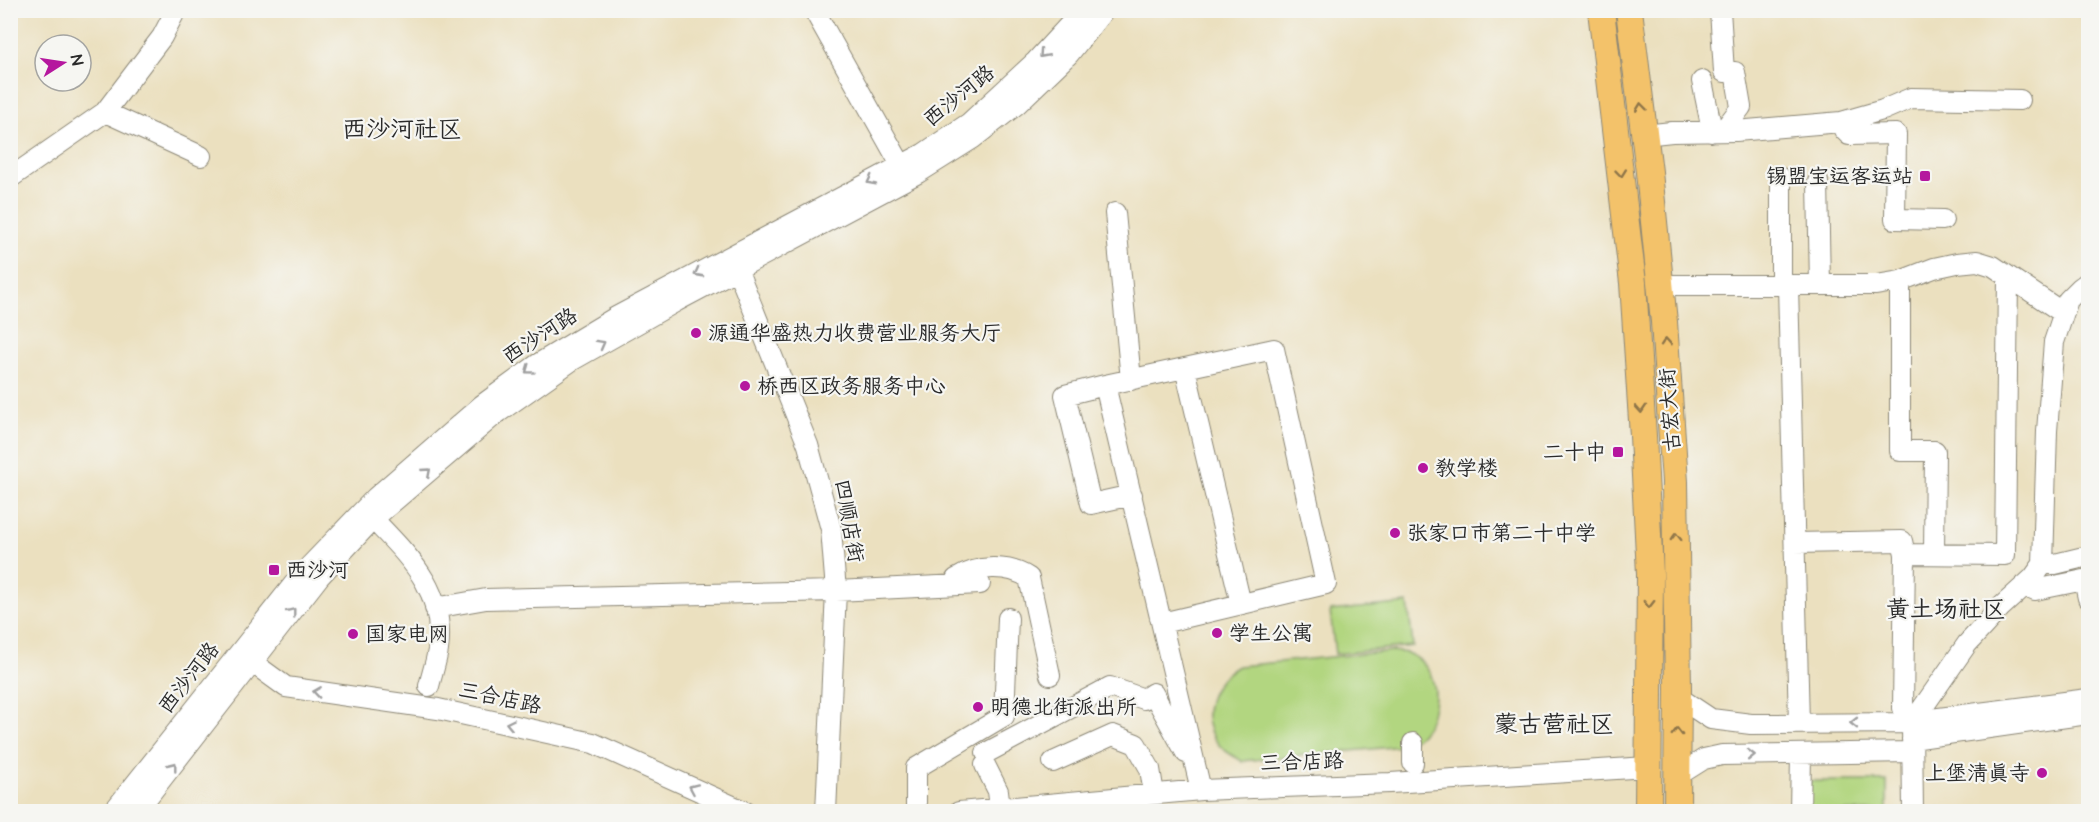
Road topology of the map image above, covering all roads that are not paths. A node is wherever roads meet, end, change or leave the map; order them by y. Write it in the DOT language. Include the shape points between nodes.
graph roads {
  1 [pos="176,10"];
  2 [pos="814,10"];
  3 [pos="1083,10"];
  4 [pos="1104,10"];
  5 [pos="1601,10"];
  6 [pos="1629,10"];
  7 [pos="1720,10"];
  8 [pos="1702,81"];
  9 [pos="2020,100"];
  10 [pos="105,112"];
  11 [pos="1841,122"];
  12 [pos="1717,131"];
  13 [pos="1644,135"];
  14 [pos="201,156"];
  15 [pos="902,165"];
  16 [pos="10,178"];
  17 [pos="1781,178"];
  18 [pos="1818,182"];
  19 [pos="1115,213"];
  20 [pos="1943,220"];
  21 [pos="733,263"];
  22 [pos="2008,276"];
  23 [pos="1900,281"];
  24 [pos="2088,282"];
  25 [pos="1660,285"];
  26 [pos="1785,285"];
  27 [pos="1820,285"];
  28 [pos="2063,313"];
  29 [pos="1185,368"];
  30 [pos="1131,380"];
  31 [pos="1105,385"];
  32 [pos="1132,495"];
  33 [pos="373,519"];
  34 [pos="1795,543"];
  35 [pos="1905,554"];
  36 [pos="1934,554"];
  37 [pos="2088,556"];
  38 [pos="2043,564"];
  39 [pos="980,584"];
  40 [pos="2025,585"];
  41 [pos="946,586"];
  42 [pos="836,591"];
  43 [pos="2088,598"];
  44 [pos="1241,604"];
  45 [pos="435,608"];
  46 [pos="1008,618"];
  47 [pos="1162,623"];
  48 [pos="246,658"];
  49 [pos="1050,675"];
  50 [pos="429,686"];
  51 [pos="1678,697"];
  52 [pos="2088,699"];
  53 [pos="1182,705"];
  54 [pos="1162,709"];
  55 [pos="2088,714"];
  56 [pos="1799,724"];
  57 [pos="1912,738"];
  58 [pos="1801,754"];
  59 [pos="1187,755"];
  60 [pos="1053,762"];
  61 [pos="1648,767"];
  62 [pos="1677,776"];
  63 [pos="1201,790"];
  64 [pos="1154,794"];
  65 [pos="1000,808"];
  66 [pos="113,812"];
  67 [pos="136,812"];
  68 [pos="746,812"];
  69 [pos="826,812"];
  70 [pos="916,812"];
  71 [pos="959,812"];
  72 [pos="1648,812"];
  73 [pos="1677,812"];
  74 [pos="1800,812"];
  75 [pos="1913,812"];
  1 -- 10 [label="street" via="162,37"];
  2 -- 15 [label="street"];
  3 -- 15 [label="street, 西沙河路, one-way" via="1036,61 969,123"];
  4 -- 21 [label="street, 西沙河路" via="1061,61 1017,104 972,139 918,173"];
  5 -- 61 [label="main road, 古宏大街, one-way" via="1633,283 1643,436 1650,574"];
  13 -- 6 [label="main road, 古宏大街, one-way"];
  7 -- 12 [label="street" via="1724,72 1735,72 1741,106"];
  8 -- 12 [label="street" via="1710,120"];
  9 -- 11 [label="street" via="1911,98"];
  10 -- 14 [label="street"];
  10 -- 16 [label="street"];
  11 -- 12 [label="street"];
  11 -- 20 [label="street" via="1849,135 1896,134 1895,219"];
  12 -- 13 [label="street"];
  13 -- 25 [label="main road, 古宏大街"];
  15 -- 21 [label="street, 西沙河路, one-way"];
  17 -- 26 [label="street"];
  18 -- 27 [label="street"];
  19 -- 30 [label="street"];
  33 -- 21 [label="street, 西沙河路, one-way" via="496,414 571,361"];
  21 -- 42 [label="street, 四顺店街" via="808,445 831,529"];
  21 -- 48 [label="street, 西沙河路, one-way" via="616,317 538,364 482,405 376,497 301,575"];
  22 -- 23 [label="street" via="1977,261 1957,262"];
  22 -- 28 [label="street"];
  22 -- 36 [label="street" via="2005,555"];
  23 -- 27 [label="street"];
  23 -- 36 [label="street" via="1900,451 1935,451"];
  24 -- 28 [label="street" via="2068,300"];
  25 -- 26 [label="street"];
  51 -- 25 [label="main road, 古宏大街, one-way" via="1675,482"];
  26 -- 27 [label="street"];
  26 -- 34 [label="street"];
  28 -- 38 [label="street" via="2054,342"];
  29 -- 30 [label="street"];
  29 -- 44 [label="street"];
  29 -- 44 [label="street" via="1274,349 1326,584"];
  30 -- 31 [label="street"];
  31 -- 32 [label="street"];
  31 -- 32 [label="street" via="1065,395 1091,504"];
  32 -- 47 [label="street"];
  33 -- 45 [label="street" via="421,573"];
  48 -- 33 [label="street, 西沙河路, one-way"];
  34 -- 35 [label="street" via="1902,541"];
  34 -- 56 [label="street"];
  35 -- 36 [label="street"];
  35 -- 57 [label="street" via="1903,708"];
  37 -- 38 [label="street"];
  38 -- 40 [label="street"];
  39 -- 41 [label="street"];
  40 -- 43 [label="street" via="2035,590 2084,580"];
  40 -- 57 [label="street" via="1967,644"];
  41 -- 42 [label="street"];
  41 -- 49 [label="street" via="963,574 990,568 1020,571 1029,578"];
  42 -- 45 [label="street" via="486,599"];
  42 -- 69 [label="street, 四顺店街"];
  44 -- 47 [label="street"];
  45 -- 50 [label="street" via="438,650"];
  46 -- 70 [label="street" via="1004,716 916,768"];
  47 -- 53 [label="street"];
  48 -- 66 [label="street, 西沙河路"];
  67 -- 48 [label="street, 西沙河路, one-way"];
  68 -- 48 [label="street, 三合店路, one-way" via="593,743 438,709 286,687"];
  51 -- 56 [label="street" via="1711,719"];
  62 -- 51 [label="main road, 古宏大街, one-way"];
  52 -- 57 [label="street" via="1931,718"];
  53 -- 54 [label="street"];
  53 -- 63 [label="street"];
  54 -- 59 [label="street"];
  54 -- 65 [label="street" via="1154,693 1144,699 1110,687 985,759 998,791"];
  55 -- 57 [label="street"];
  57 -- 56 [label="street, one-way"];
  57 -- 58 [label="street"];
  57 -- 75 [label="street"];
  62 -- 58 [label="street, one-way" via="1704,759 1722,755"];
  58 -- 74 [label="street"];
  60 -- 64 [label="street" via="1113,735 1136,744 1149,769"];
  61 -- 63 [label="street, 三合店路" via="1438,770"];
  61 -- 72 [label="main road, 古宏大街"];
  62 -- 73 [label="main road, 古宏大街"];
  63 -- 64 [label="street, 三合店路"];
  64 -- 65 [label="street, 三合店路"];
  65 -- 71 [label="street, 三合店路"];
}
